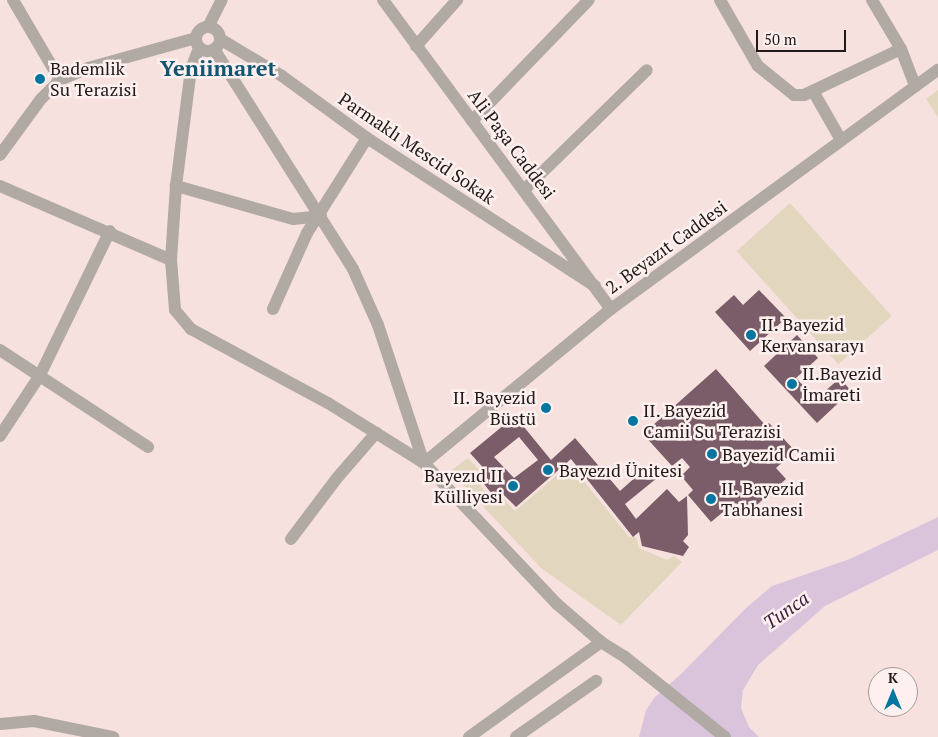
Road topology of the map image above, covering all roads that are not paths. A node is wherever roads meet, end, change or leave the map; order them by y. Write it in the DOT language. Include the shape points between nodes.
graph roads {
  1 [pos="13,0"];
  2 [pos="222,0"];
  3 [pos="383,0"];
  4 [pos="457,0"];
  5 [pos="588,0"];
  6 [pos="720,0"];
  7 [pos="872,0"];
  8 [pos="208,27"];
  9 [pos="197,43"];
  10 [pos="217,44"];
  11 [pos="416,46"];
  12 [pos="901,49"];
  13 [pos="647,70"];
  14 [pos="938,70"];
  15 [pos="60,80"];
  16 [pos="915,86"];
  17 [pos="813,91"];
  18 [pos="472,121"];
  19 [pos="367,138"];
  20 [pos="841,140"];
  21 [pos="2,146"];
  22 [pos="0,186"];
  23 [pos="176,186"];
  24 [pos="524,189"];
  25 [pos="321,216"];
  26 [pos="110,231"];
  27 [pos="171,260"];
  28 [pos="595,286"];
  29 [pos="273,309"];
  30 [pos="611,310"];
  31 [pos="0,350"];
  32 [pos="40,376"];
  33 [pos="376,433"];
  34 [pos="0,436"];
  35 [pos="148,447"];
  36 [pos="424,463"];
  37 [pos="291,538"];
  38 [pos="601,642"];
  39 [pos="596,682"];
  40 [pos="0,724"];
  41 [pos="113,737"];
  42 [pos="469,737"];
  43 [pos="516,737"];
  44 [pos="724,737"];
  1 -- 15 [label="street"];
  2 -- 8 [label="street"];
  3 -- 11 [label="street, Ali Paşa Caddesi"];
  4 -- 11 [label="street"];
  5 -- 18 [label="street"];
  6 -- 17 [label="street" via="758,66 794,95"];
  7 -- 12 [label="street"];
  8 -- 9 [label="street" via="201,29"];
  8 -- 10 [label="street" via="218,32"];
  9 -- 10 [label="street" via="207,51"];
  9 -- 15 [label="street" via="88,68"];
  9 -- 23 [label="street"];
  10 -- 19 [label="street, Parmaklı Mescid Sokak" via="282,76"];
  10 -- 25 [label="street"];
  11 -- 18 [label="street, Ali Paşa Caddesi"];
  12 -- 16 [label="street"];
  12 -- 17 [label="street"];
  13 -- 24 [label="street"];
  14 -- 16 [label="street, 2. Beyazıt Caddesi"];
  15 -- 21 [label="street"];
  16 -- 20 [label="street, 2. Beyazıt Caddesi"];
  17 -- 20 [label="street"];
  18 -- 24 [label="street, Ali Paşa Caddesi"];
  19 -- 25 [label="street"];
  19 -- 28 [label="street, Parmaklı Mescid Sokak"];
  20 -- 30 [label="street, 2. Beyazıt Caddesi"];
  22 -- 26 [label="street"];
  23 -- 25 [label="street" via="293,219 308,220"];
  23 -- 27 [label="street"];
  24 -- 28 [label="street, Ali Paşa Caddesi"];
  25 -- 29 [label="street" via="307,233"];
  25 -- 36 [label="street" via="366,296"];
  26 -- 27 [label="street"];
  26 -- 32 [label="street"];
  27 -- 33 [label="street" via="173,303 184,324"];
  28 -- 30 [label="street, Ali Paşa Caddesi"];
  30 -- 36 [label="street, 2. Beyazıt Caddesi"];
  31 -- 32 [label="street"];
  32 -- 34 [label="street"];
  32 -- 35 [label="street"];
  33 -- 36 [label="street"];
  33 -- 37 [label="street"];
  36 -- 38 [label="street" via="557,604"];
  38 -- 42 [label="street"];
  38 -- 44 [label="street"];
  39 -- 43 [label="street"];
  40 -- 41 [label="street" via="34,721"];
}
